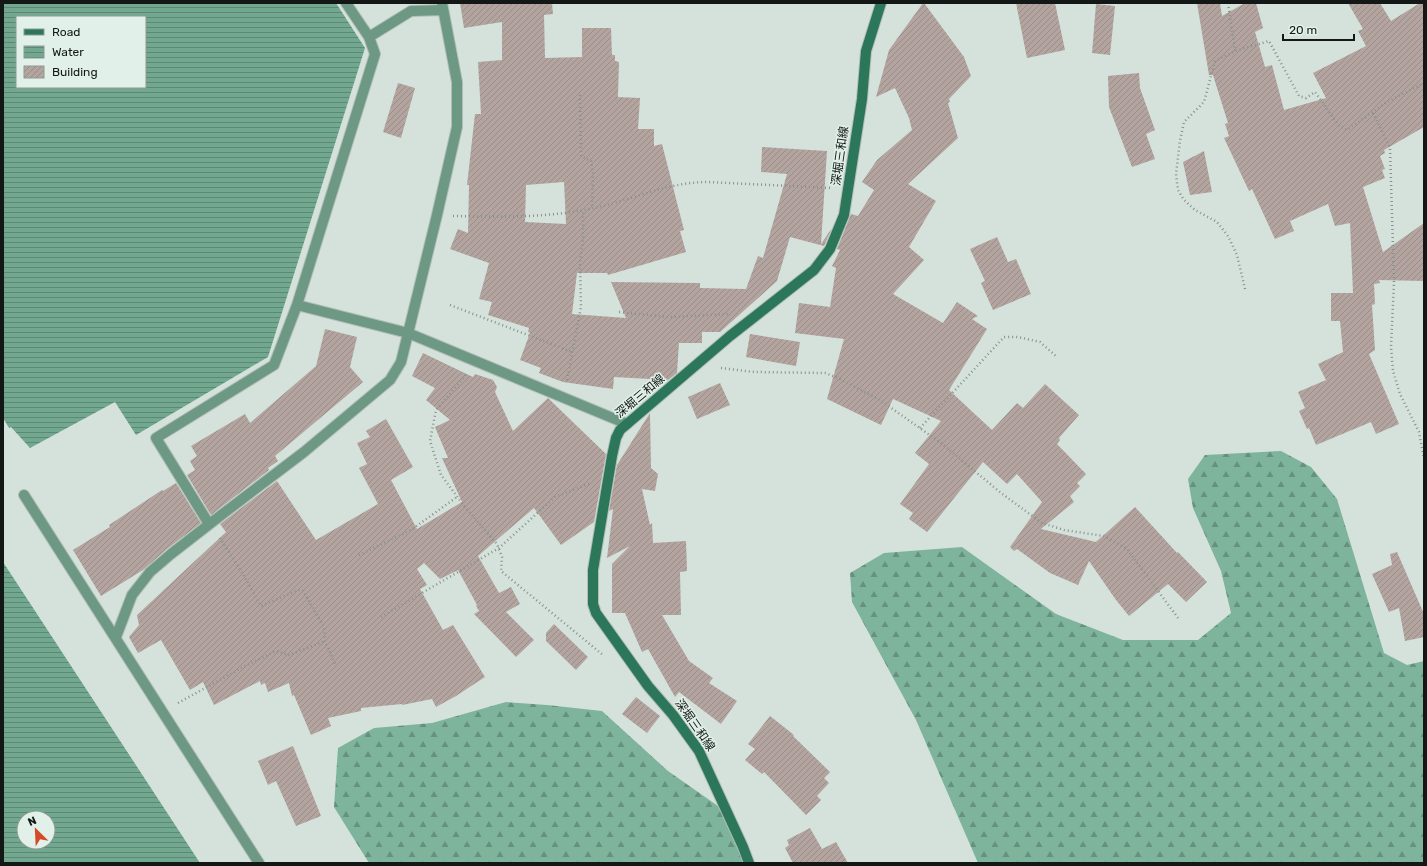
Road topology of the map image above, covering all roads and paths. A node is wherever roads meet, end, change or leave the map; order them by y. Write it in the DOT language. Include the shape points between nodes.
graph roads {
  1 [pos="346,3"];
  2 [pos="882,3"];
  3 [pos="1228,3"];
  4 [pos="427,7"];
  5 [pos="442,7"];
  6 [pos="369,37"];
  7 [pos="1235,51"];
  8 [pos="1424,83"];
  9 [pos="580,95"];
  10 [pos="1373,113"];
  11 [pos="849,190"];
  12 [pos="592,208"];
  13 [pos="583,210"];
  14 [pos="437,215"];
  15 [pos="1246,289"];
  16 [pos="298,305"];
  17 [pos="450,305"];
  18 [pos="619,312"];
  19 [pos="729,314"];
  20 [pos="408,333"];
  21 [pos="572,352"];
  22 [pos="1056,356"];
  23 [pos="702,360"];
  24 [pos="477,362"];
  25 [pos="564,398"];
  26 [pos="627,424"];
  27 [pos="920,428"];
  28 [pos="1424,459"];
  29 [pos="608,476"];
  30 [pos="24,496"];
  31 [pos="457,497"];
  32 [pos="209,524"];
  33 [pos="499,548"];
  34 [pos="359,555"];
  35 [pos="381,617"];
  36 [pos="1178,618"];
  37 [pos="116,637"];
  38 [pos="325,641"];
  39 [pos="603,655"];
  40 [pos="335,664"];
  41 [pos="162,711"];
  42 [pos="259,863"];
  43 [pos="749,863"];
  1 -- 6 [label="street"];
  2 -- 11 [label="main road, 深堀三和線" via="866,51"];
  3 -- 7 [label="path"];
  4 -- 5 [label="street"];
  4 -- 6 [label="street" via="411,11"];
  5 -- 14 [label="street" via="457,82 457,126"];
  6 -- 16 [label="street" via="375,54"];
  7 -- 10 [label="path" via="1269,41 1299,96 1306,98 1315,92 1339,126 1347,130"];
  7 -- 15 [label="path" via="1214,61 1204,102 1184,122 1176,174 1178,190 1184,200 1195,210 1217,222 1228,236 1237,255"];
  8 -- 10 [label="path" via="1387,102"];
  9 -- 12 [label="path" via="581,156 591,161"];
  10 -- 28 [label="path" via="1390,147 1394,282 1392,371 1419,432"];
  11 -- 12 [label="path" via="692,182"];
  11 -- 23 [label="main road, 深堀三和線" via="839,230 830,249 814,270"];
  12 -- 13 [label="path"];
  13 -- 14 [label="path" via="495,217"];
  13 -- 21 [label="path" via="581,306"];
  14 -- 20 [label="street"];
  16 -- 20 [label="street"];
  16 -- 32 [label="street" via="274,365 156,438"];
  17 -- 21 [label="path"];
  18 -- 19 [label="path" via="670,316"];
  20 -- 24 [label="street"];
  20 -- 32 [label="street" via="401,362 390,380 304,452"];
  21 -- 25 [label="path"];
  22 -- 27 [label="path" via="1040,342 1004,337"];
  23 -- 26 [label="main road, 深堀三和線"];
  23 -- 27 [label="path" via="714,367 754,372 832,376 880,400"];
  24 -- 25 [label="street"];
  24 -- 31 [label="path" via="436,410 430,441 441,475"];
  25 -- 26 [label="street"];
  26 -- 29 [label="main road, 深堀三和線" via="616,438"];
  27 -- 36 [label="path" via="1042,523 1064,530 1104,536 1127,549"];
  29 -- 33 [label="path" via="555,497"];
  29 -- 43 [label="main road, 深堀三和線" via="592,570 593,604 596,613 699,751"];
  30 -- 37 [label="street"];
  31 -- 33 [label="path"];
  31 -- 34 [label="path" via="411,530"];
  32 -- 37 [label="street" via="150,572 132,595"];
  32 -- 38 [label="path" via="261,606 299,590 304,591 324,627"];
  33 -- 35 [label="path"];
  33 -- 39 [label="path" via="502,557 501,572"];
  37 -- 41 [label="street"];
  38 -- 40 [label="path"];
  38 -- 41 [label="path" via="289,655 276,651"];
  41 -- 42 [label="street"];
}
